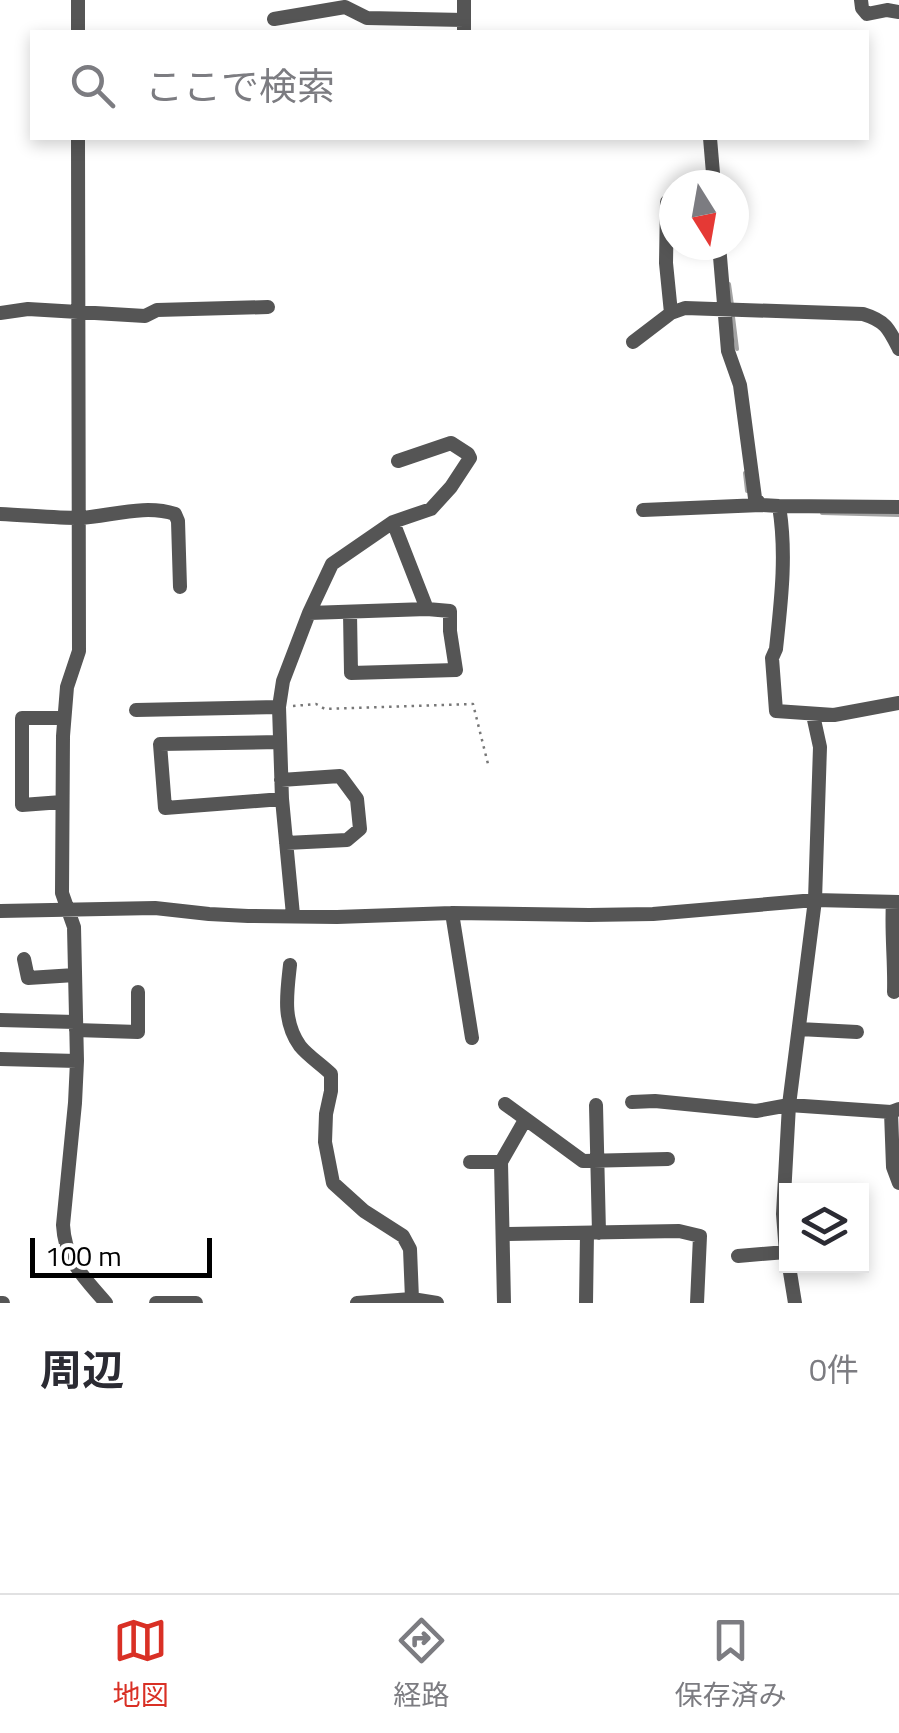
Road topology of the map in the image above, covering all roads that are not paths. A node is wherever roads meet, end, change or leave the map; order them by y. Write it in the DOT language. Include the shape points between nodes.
graph roads {
  1 [pos="78,0"];
  2 [pos="464,0"];
  3 [pos="862,0"];
  4 [pos="357,6"];
  5 [pos="899,12"];
  6 [pos="274,19"];
  7 [pos="464,26"];
  8 [pos="436,27"];
  9 [pos="78,30"];
  10 [pos="78,140"];
  11 [pos="710,140"];
  12 [pos="713,170"];
  13 [pos="666,260"];
  14 [pos="720,260"];
  15 [pos="268,307"];
  16 [pos="724,309"];
  17 [pos="77,312"];
  18 [pos="671,313"];
  19 [pos="0,314"];
  20 [pos="632,342"];
  21 [pos="899,348"];
  22 [pos="398,461"];
  23 [pos="761,505"];
  24 [pos="779,506"];
  25 [pos="899,506"];
  26 [pos="642,510"];
  27 [pos="0,514"];
  28 [pos="80,518"];
  29 [pos="393,522"];
  30 [pos="180,587"];
  31 [pos="427,609"];
  32 [pos="309,613"];
  33 [pos="350,613"];
  34 [pos="899,703"];
  35 [pos="279,707"];
  36 [pos="136,710"];
  37 [pos="813,715"];
  38 [pos="64,718"];
  39 [pos="280,742"];
  40 [pos="281,780"];
  41 [pos="282,799"];
  42 [pos="62,802"];
  43 [pos="286,843"];
  44 [pos="815,900"];
  45 [pos="896,902"];
  46 [pos="67,910"];
  47 [pos="0,911"];
  48 [pos="452,913"];
  49 [pos="293,916"];
  50 [pos="897,956"];
  51 [pos="24,960"];
  52 [pos="290,965"];
  53 [pos="74,975"];
  54 [pos="138,992"];
  55 [pos="894,992"];
  56 [pos="0,1020"];
  57 [pos="76,1026"];
  58 [pos="798,1029"];
  59 [pos="856,1032"];
  60 [pos="472,1038"];
  61 [pos="0,1060"];
  62 [pos="77,1062"];
  63 [pos="632,1102"];
  64 [pos="505,1104"];
  65 [pos="596,1105"];
  66 [pos="789,1105"];
  67 [pos="895,1111"];
  68 [pos="525,1120"];
  69 [pos="668,1159"];
  70 [pos="470,1162"];
  71 [pos="501,1162"];
  72 [pos="598,1162"];
  73 [pos="785,1183"];
  74 [pos="899,1183"];
  75 [pos="593,1233"];
  76 [pos="504,1234"];
  77 [pos="779,1253"];
  78 [pos="738,1256"];
  79 [pos="790,1273"];
  80 [pos="412,1299"];
  81 [pos="106,1303"];
  82 [pos="156,1303"];
  83 [pos="196,1303"];
  84 [pos="357,1303"];
  85 [pos="438,1303"];
  86 [pos="504,1303"];
  87 [pos="586,1303"];
  88 [pos="697,1303"];
  89 [pos="786,1303"];
  90 [pos="795,1303"];
  91 [pos="806,1303"];
  1 -- 9 [label="street"];
  2 -- 7 [label="street"];
  3 -- 5 [label="street" via="868,14"];
  4 -- 6 [label="street"];
  4 -- 8 [label="street" via="366,18"];
  7 -- 8 [label="street"];
  10 -- 17 [label="street"];
  11 -- 12 [label="street"];
  13 -- 18 [label="street"];
  14 -- 16 [label="street"];
  15 -- 17 [label="street" via="157,310 146,316"];
  16 -- 18 [label="street"];
  16 -- 21 [label="street" via="864,314 887,326"];
  16 -- 23 [label="street"];
  17 -- 19 [label="street"];
  17 -- 28 [label="street"];
  18 -- 20 [label="street"];
  22 -- 29 [label="street" via="451,443 470,458 431,509"];
  23 -- 24 [label="street"];
  23 -- 26 [label="street"];
  24 -- 25 [label="street"];
  24 -- 37 [label="street" via="776,711"];
  27 -- 28 [label="street"];
  28 -- 30 [label="street" via="175,514"];
  28 -- 38 [label="street" via="79,651"];
  29 -- 31 [label="street"];
  29 -- 32 [label="street" via="332,564"];
  31 -- 33 [label="street"];
  31 -- 33 [label="street" via="450,610 456,670 351,673"];
  32 -- 33 [label="street"];
  32 -- 35 [label="street"];
  34 -- 37 [label="street"];
  35 -- 36 [label="street"];
  35 -- 39 [label="street"];
  37 -- 44 [label="street" via="820,747"];
  38 -- 42 [label="street"];
  38 -- 42 [label="street" via="22,718 22,805"];
  39 -- 40 [label="street"];
  39 -- 41 [label="street" via="160,744 166,808"];
  40 -- 41 [label="street"];
  40 -- 43 [label="street" via="340,776 356,799 360,829 347,840"];
  41 -- 43 [label="street"];
  42 -- 46 [label="street"];
  43 -- 49 [label="street"];
  44 -- 45 [label="street"];
  44 -- 48 [label="street" via="630,915"];
  44 -- 58 [label="street"];
  45 -- 50 [label="street" via="891,928"];
  46 -- 47 [label="street"];
  46 -- 49 [label="street"];
  46 -- 53 [label="street" via="74,927"];
  48 -- 49 [label="street"];
  48 -- 60 [label="street"];
  50 -- 55 [label="street"];
  51 -- 53 [label="street" via="28,978"];
  52 -- 80 [label="street" via="285,1008 294,1032 331,1074 325,1142 334,1183 403,1236 410,1249"];
  53 -- 57 [label="street"];
  54 -- 57 [label="street" via="138,1032"];
  56 -- 57 [label="street"];
  57 -- 62 [label="street"];
  58 -- 59 [label="street"];
  58 -- 66 [label="street"];
  61 -- 62 [label="street"];
  62 -- 81 [label="street" via="64,1244"];
  63 -- 66 [label="street" via="756,1111"];
  64 -- 68 [label="street"];
  65 -- 72 [label="street"];
  66 -- 67 [label="street"];
  66 -- 73 [label="street"];
  67 -- 74 [label="street" via="893,1166"];
  68 -- 71 [label="street"];
  68 -- 72 [label="street" via="583,1162"];
  69 -- 72 [label="street"];
  70 -- 71 [label="street"];
  71 -- 76 [label="street"];
  72 -- 75 [label="street"];
  75 -- 76 [label="street"];
  75 -- 87 [label="street"];
  75 -- 88 [label="street" via="700,1236"];
  76 -- 86 [label="street"];
  77 -- 78 [label="street"];
  79 -- 90 [label="street"];
  80 -- 84 [label="street"];
  80 -- 85 [label="street"];
  82 -- 83 [label="street"];
  89 -- 90 [label="street"];
  90 -- 91 [label="street"];
}
